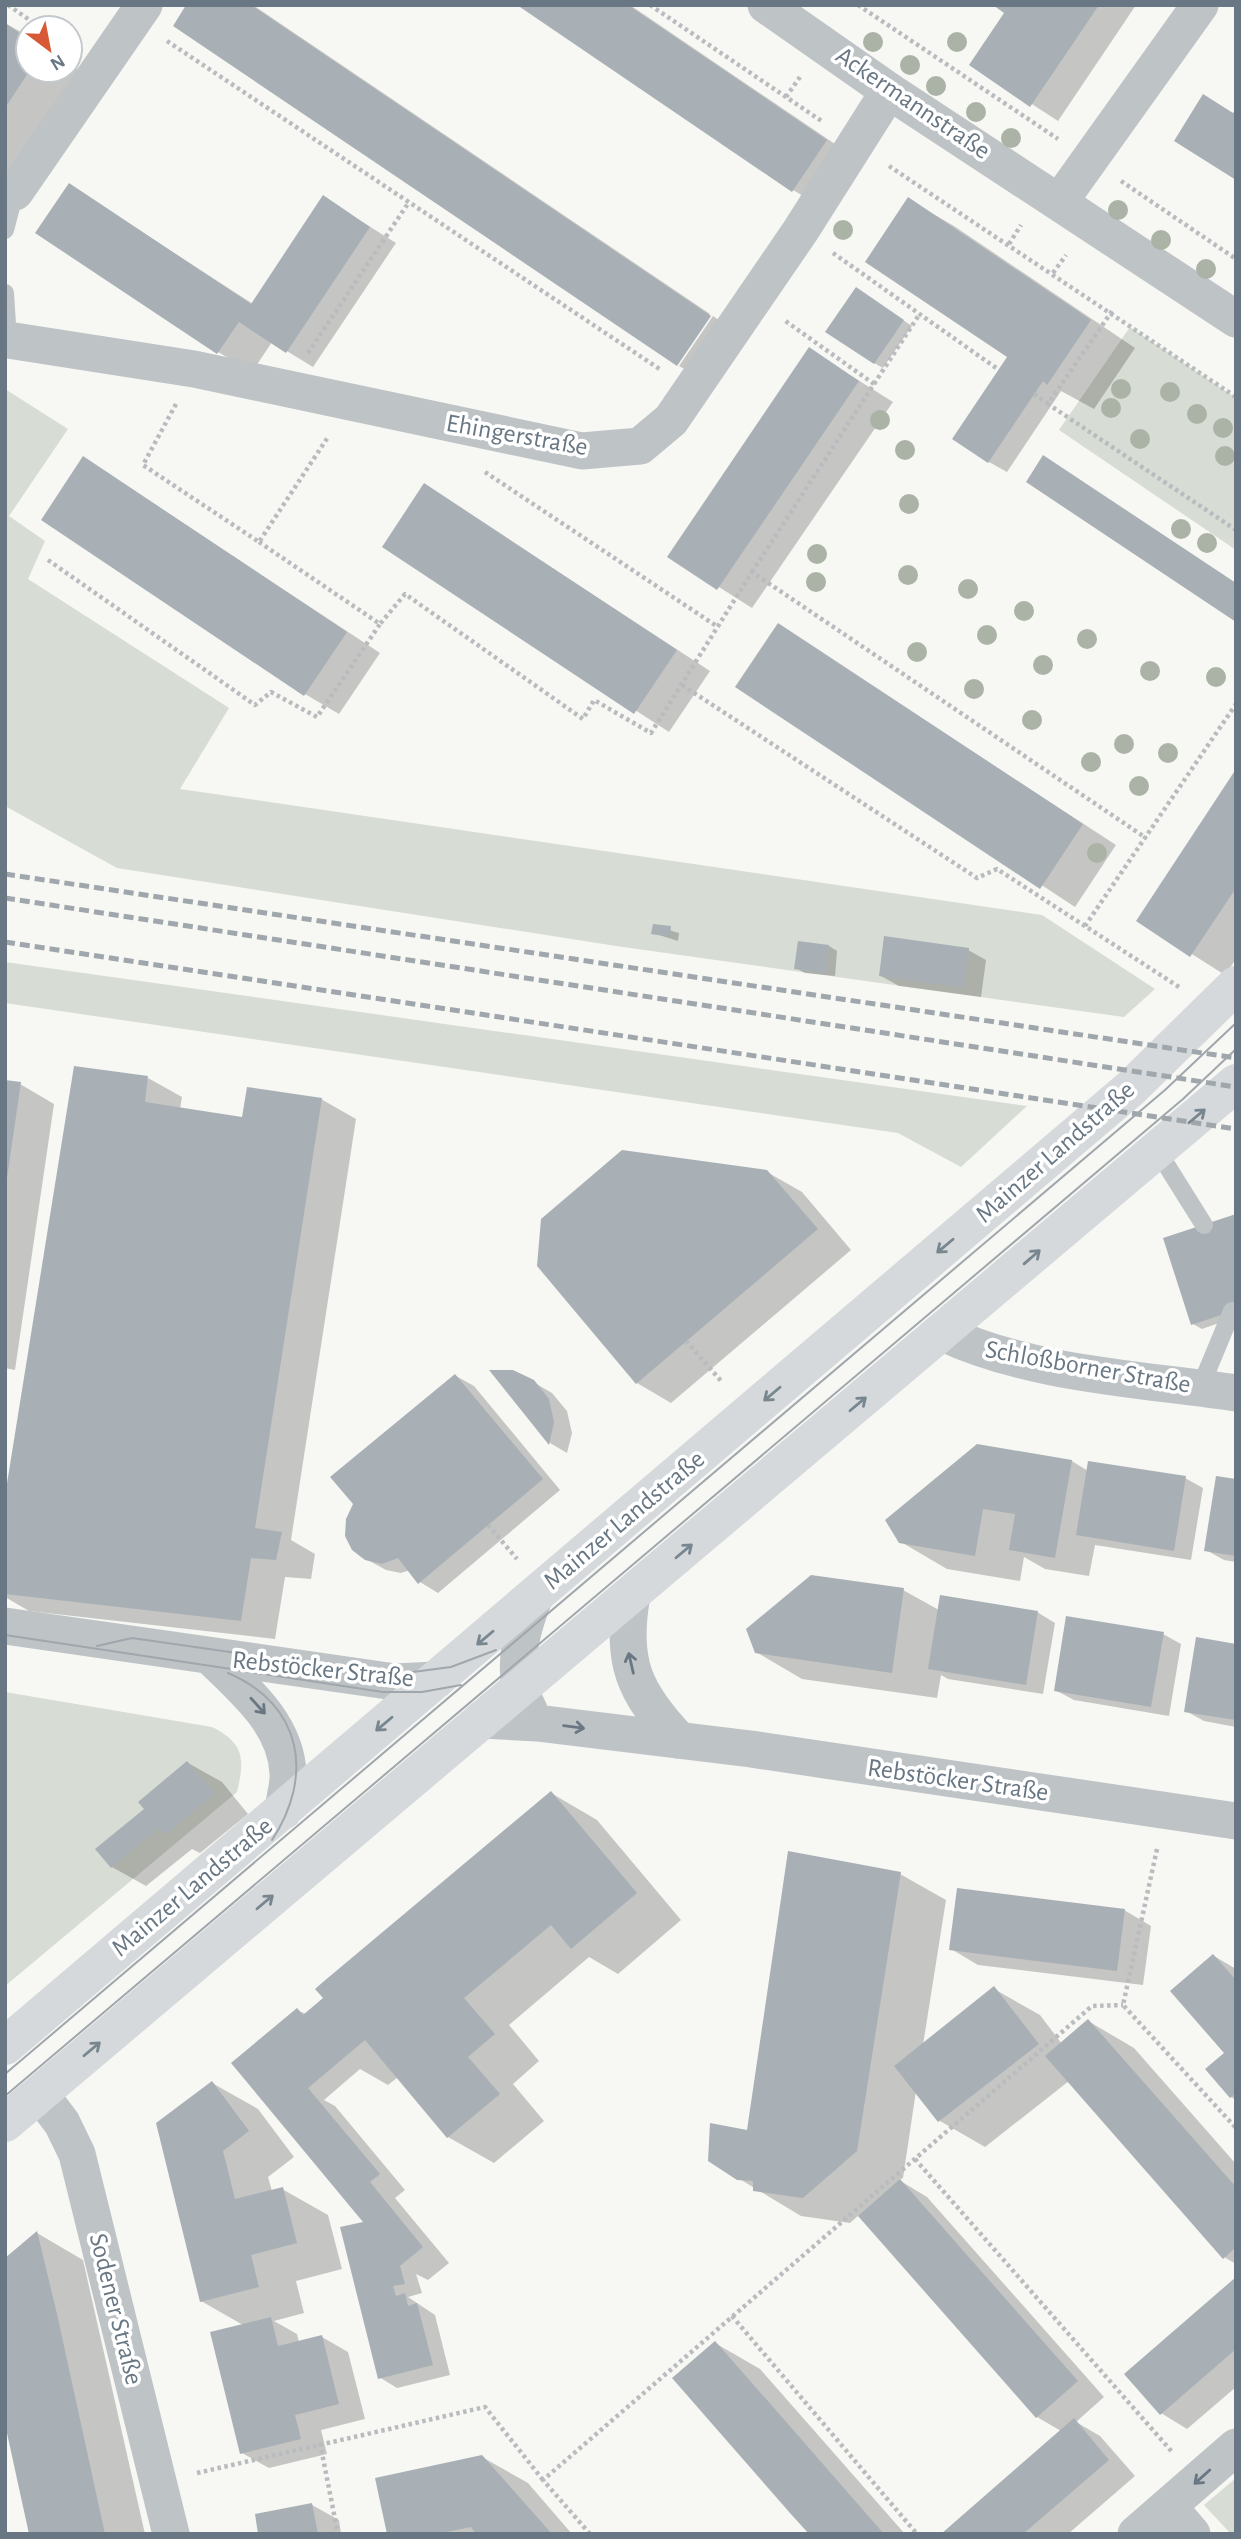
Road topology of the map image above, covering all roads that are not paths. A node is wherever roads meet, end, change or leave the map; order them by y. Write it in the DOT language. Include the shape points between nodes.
graph roads {
  1 [pos="766,5"];
  2 [pos="1200,5"];
  3 [pos="139,12"];
  4 [pos="889,91"];
  5 [pos="15,192"];
  6 [pos="1059,201"];
  7 [pos="5,230"];
  8 [pos="5,293"];
  9 [pos="1236,319"];
  10 [pos="8,340"];
  11 [pos="1236,985"];
  12 [pos="1236,1083"];
  13 [pos="1157,1150"];
  14 [pos="1204,1225"];
  15 [pos="1232,1311"];
  16 [pos="943,1333"];
  17 [pos="1218,1390"];
  18 [pos="527,1579"];
  19 [pos="632,1595"];
  20 [pos="5,1626"];
  21 [pos="211,1657"];
  22 [pos="436,1680"];
  23 [pos="520,1687"];
  24 [pos="481,1720"];
  25 [pos="537,1723"];
  26 [pos="679,1740"];
  27 [pos="283,1811"];
  28 [pos="1236,1821"];
  29 [pos="5,2046"];
  30 [pos="40,2094"];
  31 [pos="5,2123"];
  32 [pos="1236,2447"];
  33 [pos="1180,2520"];
  34 [pos="171,2534"];
  35 [pos="1136,2534"];
  1 -- 4 [label="street, Ackermannstraße"];
  2 -- 6 [label="street"];
  3 -- 5 [label="street"];
  4 -- 6 [label="street, Ackermannstraße"];
  4 -- 10 [label="street, Ehingerstraße" via="692,391 671,420 640,446 582,451 194,369"];
  5 -- 7 [label="lane"];
  6 -- 9 [label="street, Ackermannstraße"];
  8 -- 10 [label="lane"];
  11 -- 18 [label="main road, Mainzer Landstraße, one-way" via="1131,1088"];
  13 -- 12 [label="main road, one-way"];
  13 -- 14 [label="lane"];
  16 -- 13 [label="main road, one-way"];
  15 -- 17 [label="lane"];
  16 -- 17 [label="street, Schloßborner Straße" via="973,1347 1028,1362"];
  19 -- 16 [label="main road, one-way"];
  18 -- 22 [label="main road, Mainzer Landstraße, one-way"];
  18 -- 23 [label="street"];
  19 -- 23 [label="main road"];
  26 -- 19 [label="street, one-way" via="646,1701 631,1667 626,1625"];
  20 -- 21 [label="street, Rebstöcker Straße"];
  21 -- 22 [label="street, Rebstöcker Straße" via="395,1682"];
  21 -- 27 [label="street, Rebstöcker Straße, one-way" via="270,1719 288,1773"];
  22 -- 27 [label="main road, Mainzer Landstraße, one-way"];
  23 -- 24 [label="main road"];
  23 -- 25 [label="street"];
  24 -- 25 [label="street, Rebstöcker Straße"];
  30 -- 24 [label="main road, one-way"];
  25 -- 26 [label="street, Rebstöcker Straße, one-way"];
  26 -- 28 [label="street, Rebstöcker Straße"];
  27 -- 29 [label="main road, Mainzer Landstraße"];
  30 -- 31 [label="main road"];
  30 -- 34 [label="street, Sodener Straße" via="62,2123 77,2154"];
  32 -- 33 [label="street, one-way" via="1198,2481"];
  33 -- 35 [label="street"];
}
